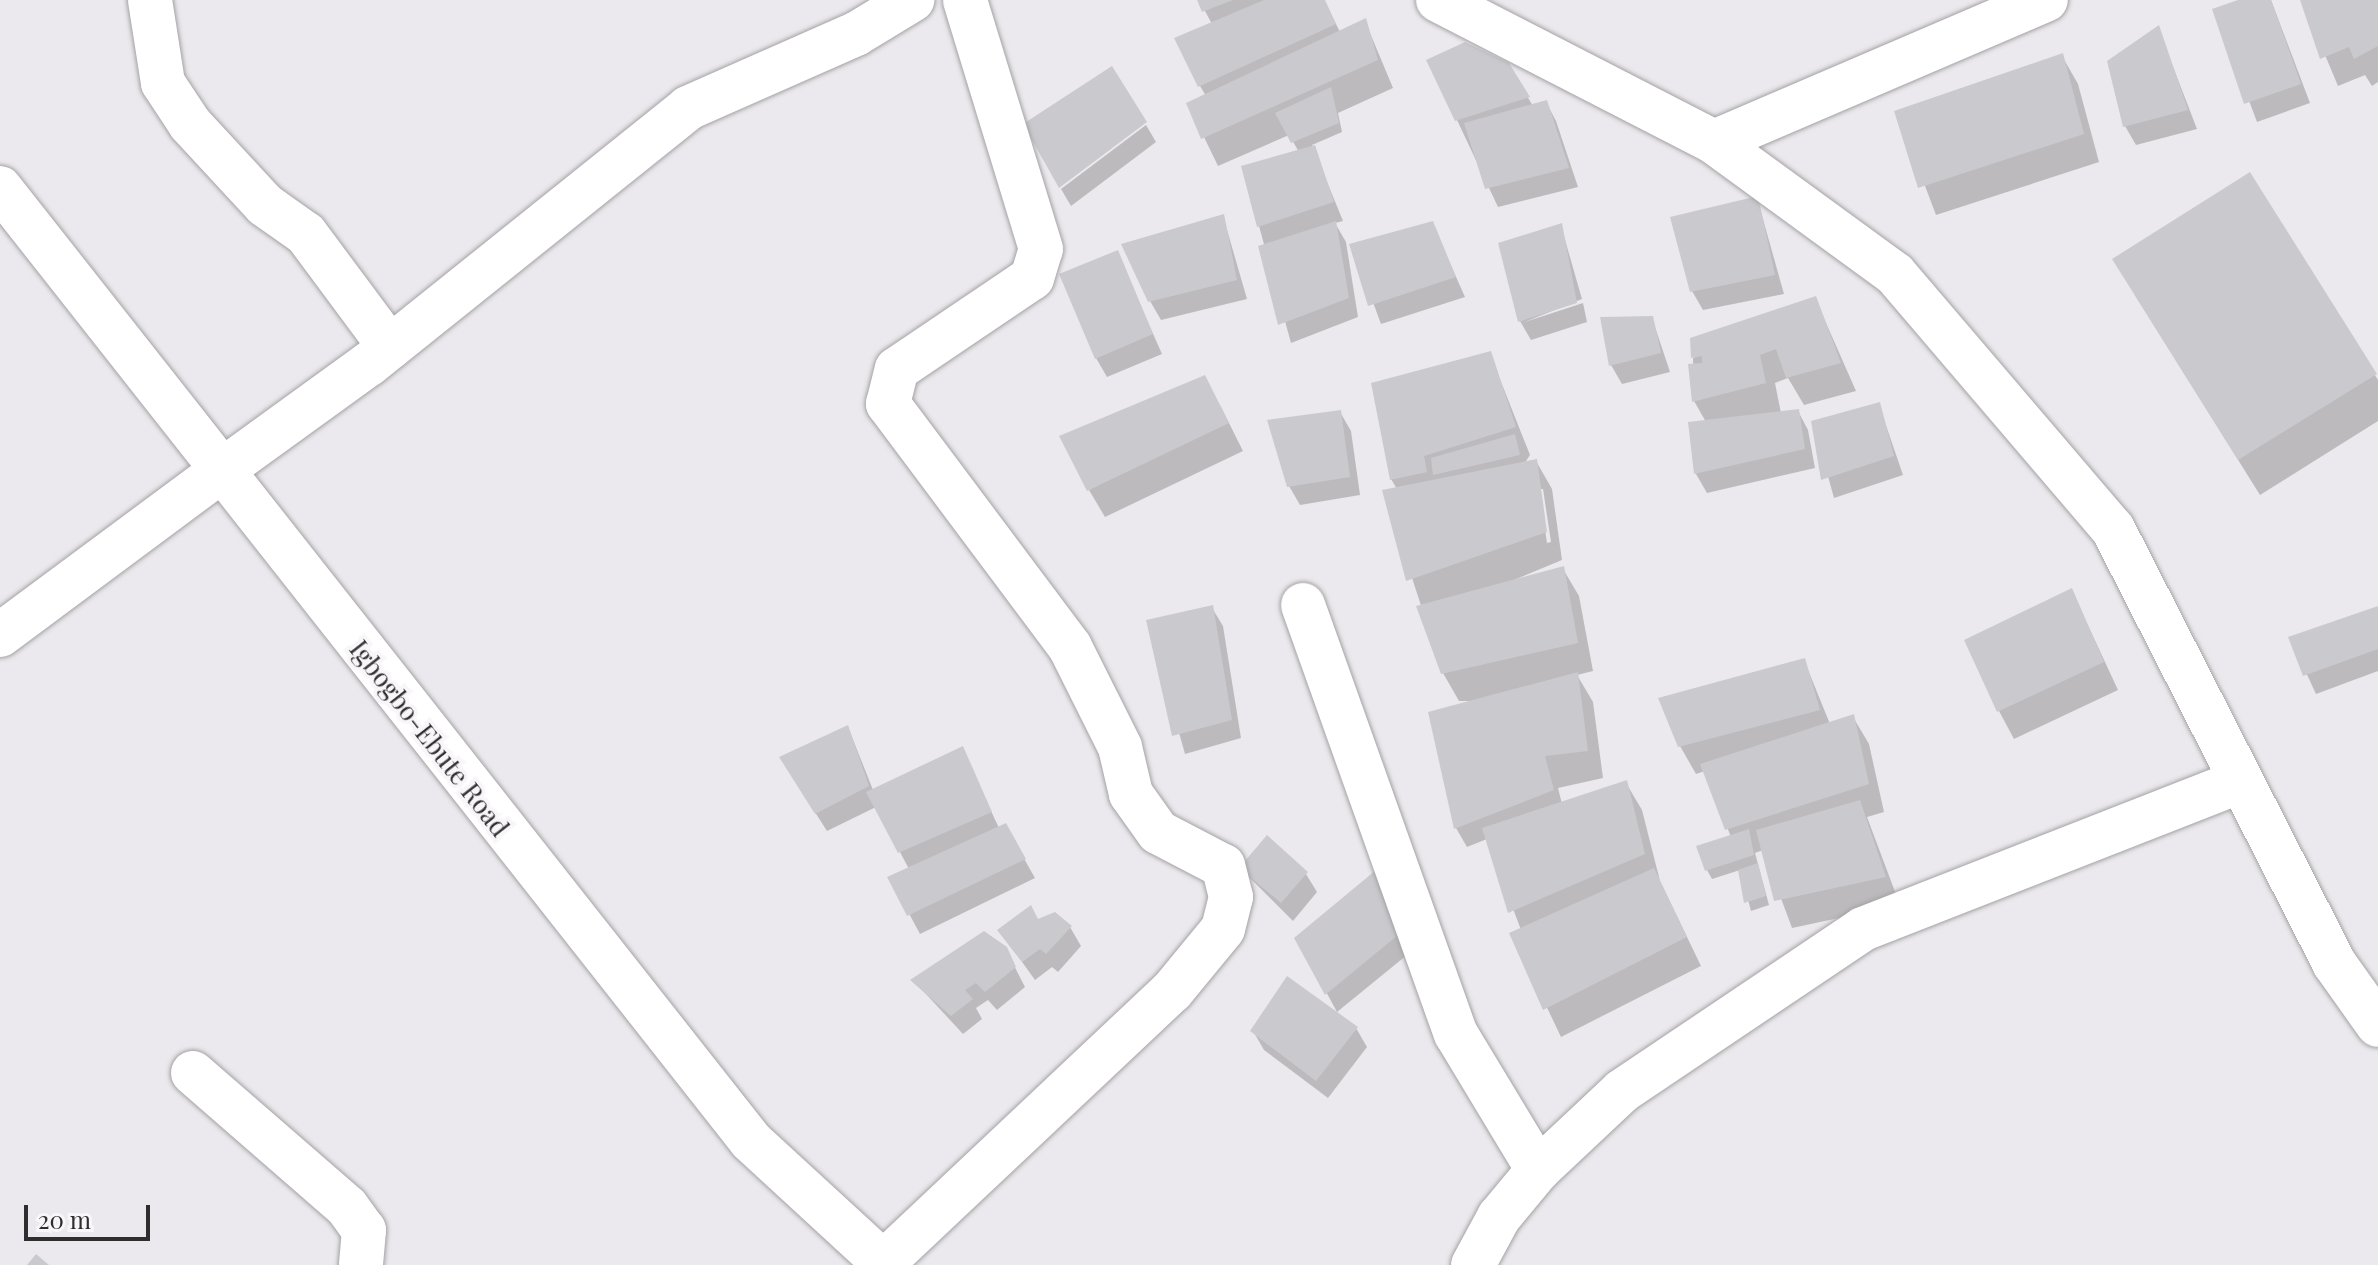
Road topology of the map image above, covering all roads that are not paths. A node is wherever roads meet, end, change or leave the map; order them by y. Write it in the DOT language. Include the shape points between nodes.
graph roads {
  1 [pos="150,0"];
  2 [pos="912,0"];
  3 [pos="965,0"];
  4 [pos="1438,0"];
  5 [pos="2046,0"];
  6 [pos="1714,142"];
  7 [pos="0,188"];
  8 [pos="390,347"];
  9 [pos="221,471"];
  10 [pos="1303,605"];
  11 [pos="0,635"];
  12 [pos="2238,782"];
  13 [pos="2378,1025"];
  14 [pos="193,1073"];
  15 [pos="1538,1170"];
  16 [pos="884,1264"];
  17 [pos="361,1265"];
  18 [pos="1473,1265"];
  1 -- 8 [label="street" via="163,83 190,124 265,205 306,234"];
  2 -- 8 [label="street" via="856,34 688,108"];
  3 -- 16 [label="street" via="1041,249 1032,278 897,369 888,404 1070,647 1140,806 1158,832 1223,866 1231,897 1223,929 1172,991"];
  4 -- 6 [label="street"];
  5 -- 6 [label="street"];
  6 -- 12 [label="street" via="1895,274 2113,529"];
  7 -- 9 [label="street, Igbogbo-Ebute Road"];
  8 -- 9 [label="street"];
  9 -- 11 [label="street"];
  9 -- 16 [label="street, Igbogbo-Ebute Road" via="751,1141"];
  10 -- 15 [label="street" via="1456,1034"];
  12 -- 13 [label="street" via="2334,963"];
  12 -- 15 [label="street" via="1863,929 1622,1091"];
  14 -- 17 [label="street" via="347,1207 364,1230"];
  15 -- 18 [label="street" via="1499,1217"];
}
